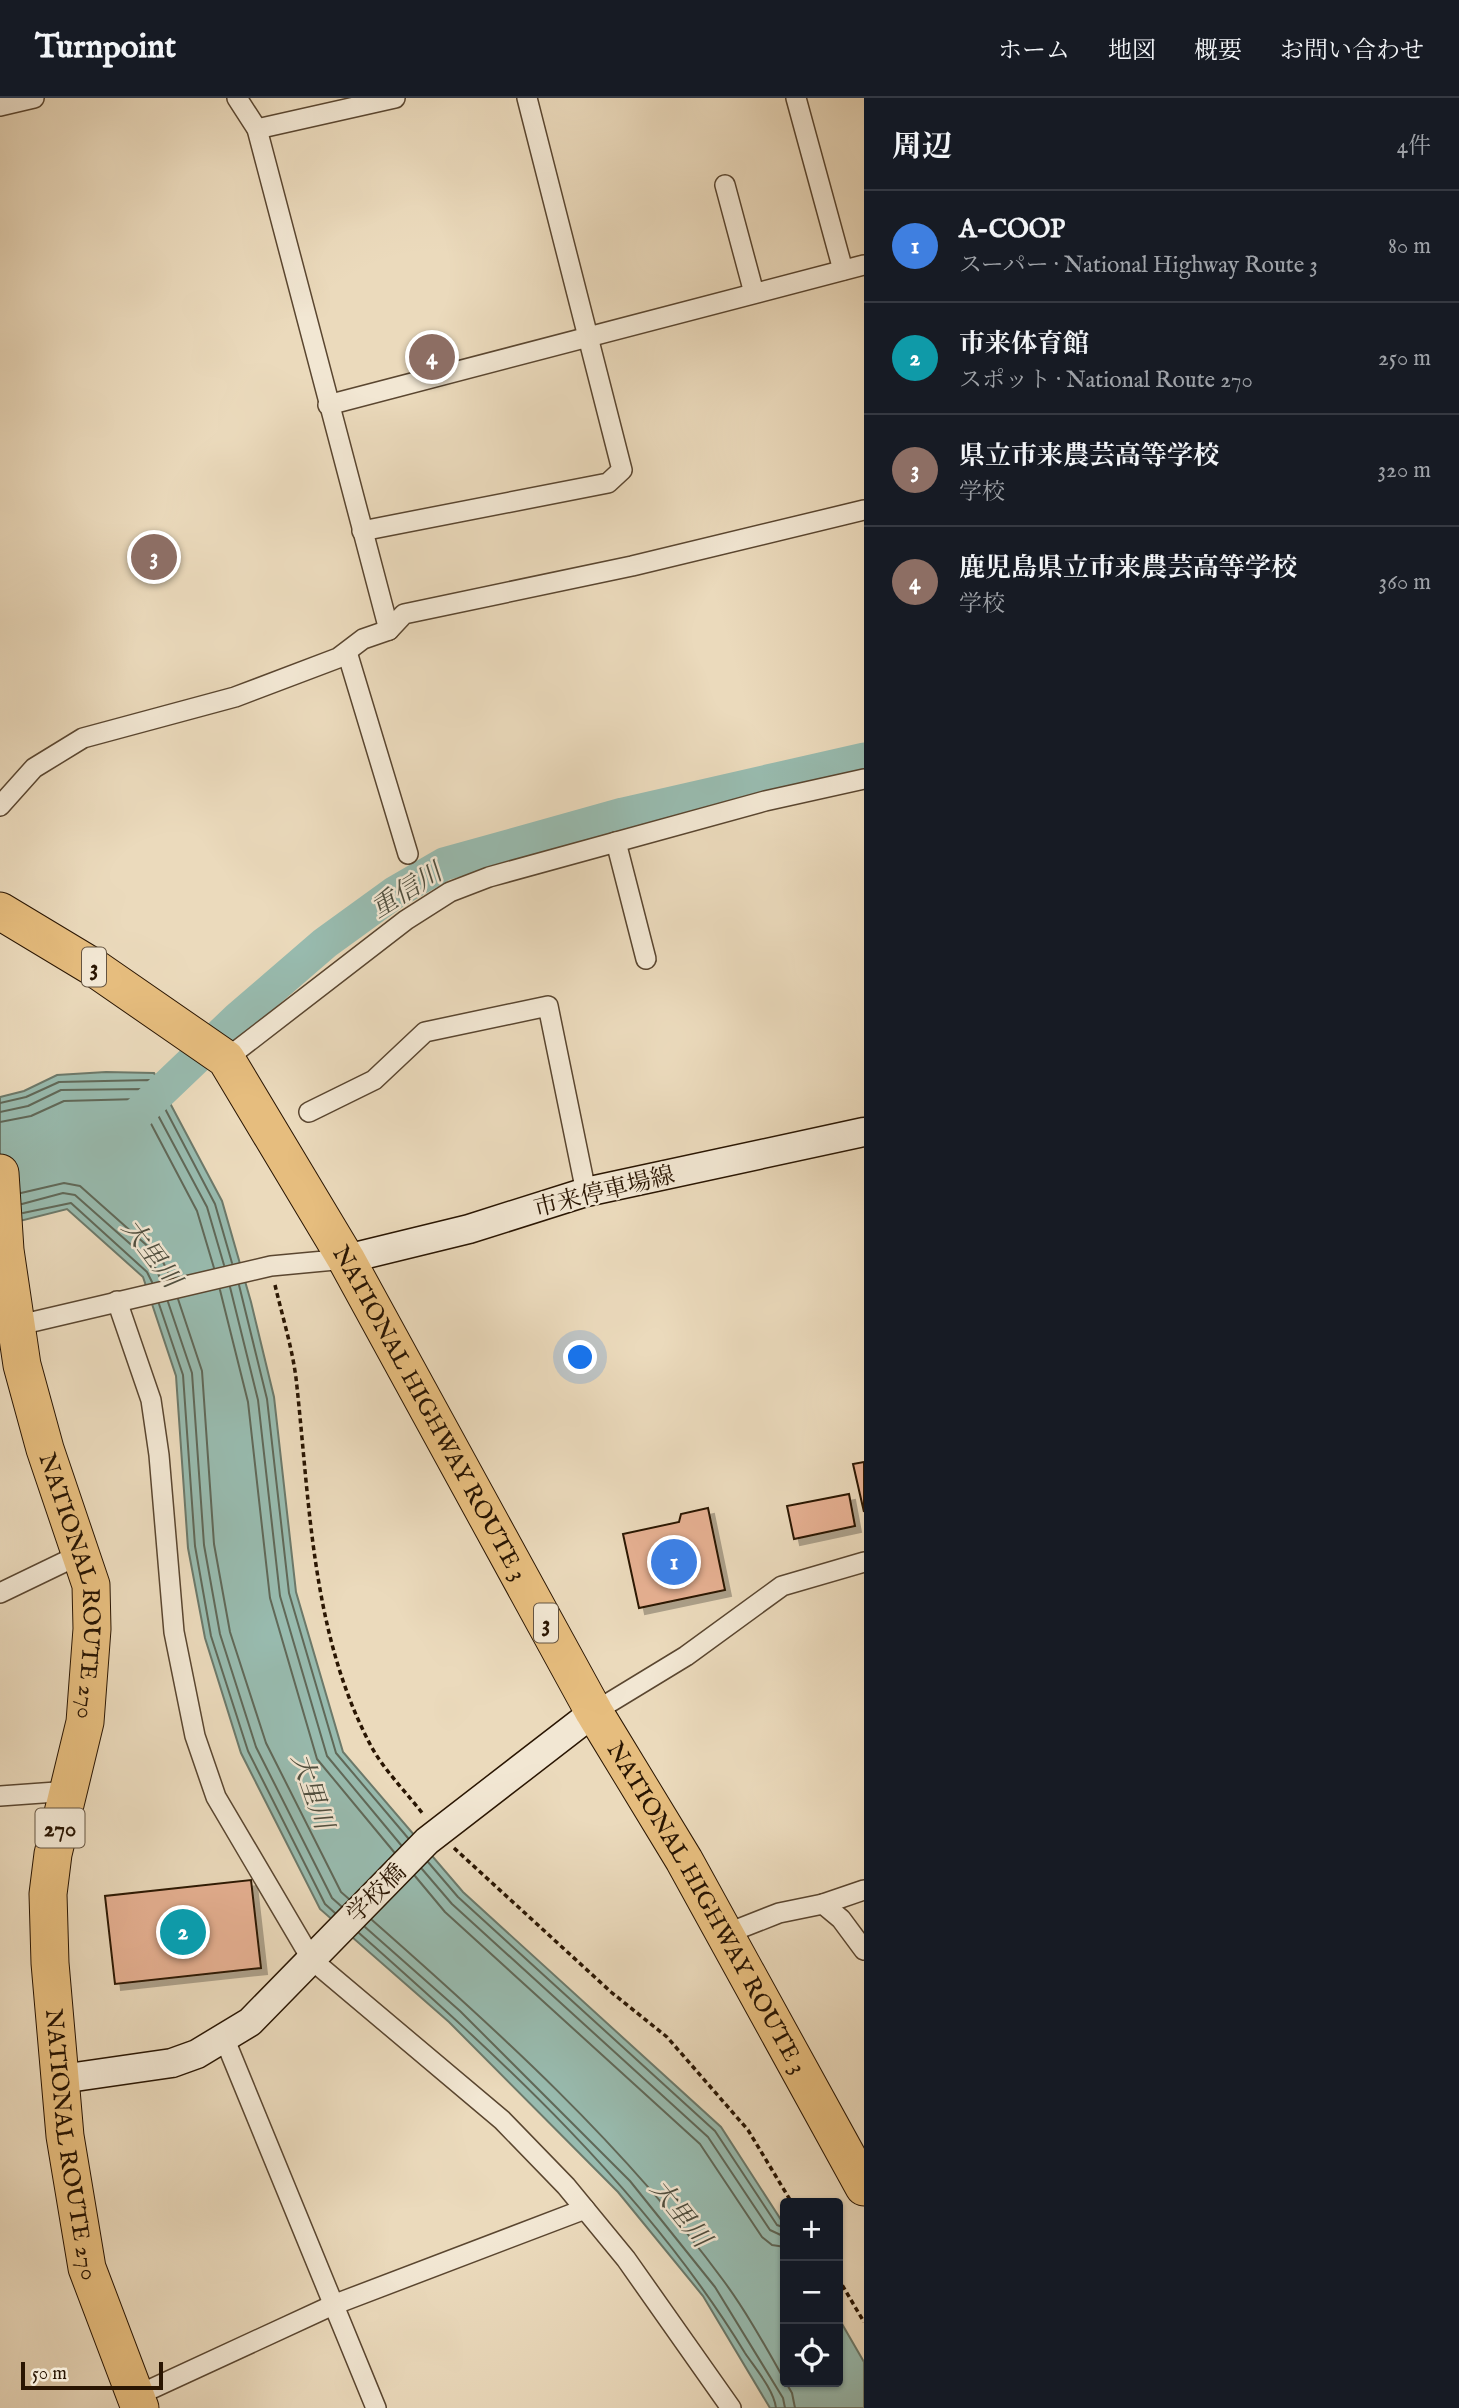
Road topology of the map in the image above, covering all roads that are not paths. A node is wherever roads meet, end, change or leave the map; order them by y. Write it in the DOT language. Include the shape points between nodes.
graph roads {
  1 [pos="34,98"];
  2 [pos="237,98"];
  3 [pos="395,98"];
  4 [pos="527,98"];
  5 [pos="796,98"];
  6 [pos="0,106"];
  7 [pos="257,129"];
  8 [pos="725,185"];
  9 [pos="864,265"];
  10 [pos="843,270"];
  11 [pos="754,293"];
  12 [pos="586,336"];
  13 [pos="328,405"];
  14 [pos="864,510"];
  15 [pos="362,531"];
  16 [pos="389,630"];
  17 [pos="347,652"];
  18 [pos="864,779"];
  19 [pos="0,806"];
  20 [pos="616,842"];
  21 [pos="408,854"];
  22 [pos="0,911"];
  23 [pos="646,959"];
  24 [pos="226,1059"];
  25 [pos="309,1112"];
  26 [pos="864,1132"];
  27 [pos="0,1173"];
  28 [pos="586,1192"];
  29 [pos="346,1259"];
  30 [pos="5,1270"];
  31 [pos="121,1300"];
  32 [pos="15,1326"];
  33 [pos="82,1553"];
  34 [pos="864,1562"];
  35 [pos="0,1593"];
  36 [pos="594,1712"];
  37 [pos="70,1791"];
  38 [pos="0,1796"];
  39 [pos="864,1890"];
  40 [pos="823,1904"];
  41 [pos="723,1935"];
  42 [pos="864,1950"];
  43 [pos="318,1952"];
  44 [pos="225,2039"];
  45 [pos="61,2079"];
  46 [pos="864,2187"];
  47 [pos="585,2209"];
  48 [pos="333,2305"];
  49 [pos="138,2402"];
  50 [pos="376,2408"];
  51 [pos="730,2408"];
  1 -- 6 [label="street"];
  2 -- 7 [label="street"];
  3 -- 7 [label="street"];
  4 -- 12 [label="street"];
  5 -- 10 [label="street"];
  7 -- 13 [label="street"];
  8 -- 11 [label="street"];
  9 -- 10 [label="street"];
  10 -- 11 [label="street"];
  11 -- 12 [label="street"];
  12 -- 13 [label="street"];
  12 -- 15 [label="street" via="622,470 608,483"];
  13 -- 15 [label="street"];
  14 -- 16 [label="street" via="404,614"];
  15 -- 16 [label="street"];
  16 -- 17 [label="street" via="363,639"];
  17 -- 19 [label="street" via="235,697 83,738 34,768"];
  17 -- 21 [label="street"];
  18 -- 20 [label="street"];
  20 -- 23 [label="street"];
  20 -- 24 [label="street" via="450,892 371,945"];
  22 -- 24 [label="highway, NATIONAL HIGHWAY ROUTE 3 / 3" via="93,967"];
  24 -- 29 [label="highway, NATIONAL HIGHWAY ROUTE 3 / 3"];
  25 -- 28 [label="street" via="374,1080 425,1032 548,1006"];
  26 -- 28 [label="street, 市来停車場線"];
  27 -- 30 [label="highway, NATIONAL ROUTE 270 / 270"];
  28 -- 29 [label="street, 市来停車場線" via="469,1229"];
  29 -- 31 [label="street" via="265,1267"];
  29 -- 36 [label="highway, NATIONAL HIGHWAY ROUTE 3 / 3"];
  30 -- 32 [label="highway, NATIONAL ROUTE 270 / 270"];
  31 -- 32 [label="street"];
  31 -- 43 [label="street" via="151,1400 174,1632 195,1736 216,1797"];
  32 -- 33 [label="highway, NATIONAL ROUTE 270 / 270" via="30,1400"];
  33 -- 35 [label="street"];
  33 -- 37 [label="highway, NATIONAL ROUTE 270 / 270" via="91,1585 90,1676"];
  34 -- 36 [label="street" via="782,1586 685,1656"];
  36 -- 41 [label="highway, NATIONAL HIGHWAY ROUTE 3 / 3" via="684,1860"];
  36 -- 43 [label="street, 学校橋" via="433,1838"];
  37 -- 38 [label="street"];
  37 -- 45 [label="highway, NATIONAL ROUTE 270 / 270" via="48,1894"];
  39 -- 40 [label="street"];
  40 -- 41 [label="street" via="779,1913"];
  40 -- 42 [label="street"];
  41 -- 46 [label="highway, NATIONAL HIGHWAY ROUTE 3 / 3"];
  43 -- 44 [label="street, 学校橋" via="250,2022"];
  43 -- 47 [label="street" via="502,2120"];
  44 -- 45 [label="street, 学校橋" via="172,2063"];
  44 -- 48 [label="street"];
  45 -- 49 [label="highway, NATIONAL ROUTE 270 / 270" via="69,2174 87,2267"];
  47 -- 48 [label="street"];
  47 -- 51 [label="street" via="626,2259"];
  48 -- 49 [label="street"];
  48 -- 50 [label="street"];
}
